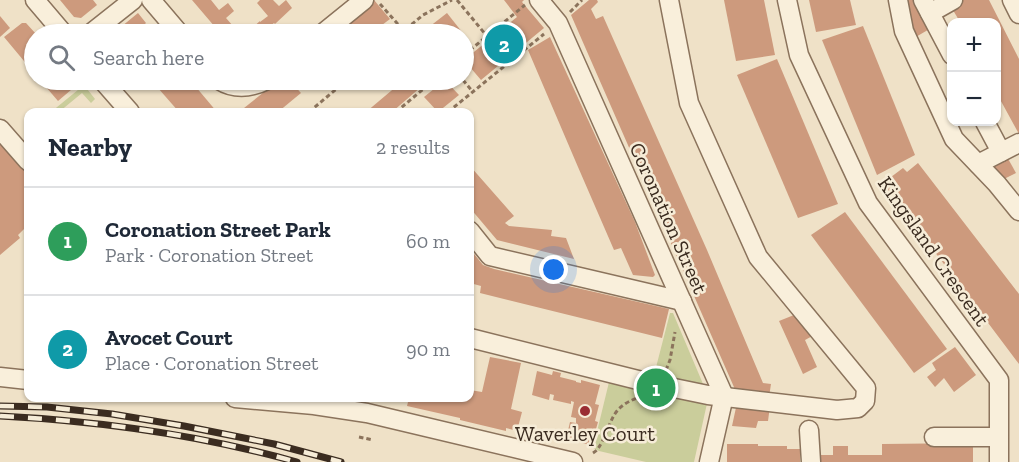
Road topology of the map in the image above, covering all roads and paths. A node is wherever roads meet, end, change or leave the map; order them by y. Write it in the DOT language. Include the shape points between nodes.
graph roads {
  1 [pos="35,0"];
  2 [pos="133,0"];
  3 [pos="151,0"];
  4 [pos="364,0"];
  5 [pos="377,0"];
  6 [pos="455,0"];
  7 [pos="531,0"];
  8 [pos="539,0"];
  9 [pos="582,0"];
  10 [pos="669,0"];
  11 [pos="787,0"];
  12 [pos="898,0"];
  13 [pos="953,0"];
  14 [pos="1012,0"];
  15 [pos="927,6"];
  16 [pos="1019,14"];
  17 [pos="558,22"];
  18 [pos="55,24"];
  19 [pos="103,24"];
  20 [pos="171,24"];
  21 [pos="334,24"];
  22 [pos="398,24"];
  23 [pos="412,24"];
  24 [pos="486,35"];
  25 [pos="474,45"];
  26 [pos="947,47"];
  27 [pos="111,90"];
  28 [pos="335,90"];
  29 [pos="423,90"];
  30 [pos="473,92"];
  31 [pos="126,108"];
  32 [pos="314,108"];
  33 [pos="401,108"];
  34 [pos="453,108"];
  35 [pos="987,126"];
  36 [pos="0,129"];
  37 [pos="1019,143"];
  38 [pos="1001,152"];
  39 [pos="24,156"];
  40 [pos="978,164"];
  41 [pos="1019,211"];
  42 [pos="474,236"];
  43 [pos="682,301"];
  44 [pos="474,339"];
  45 [pos="0,377"];
  46 [pos="24,380"];
  47 [pos="724,396"];
  48 [pos="338,403"];
  49 [pos="808,430"];
  50 [pos="998,436"];
  51 [pos="359,437"];
  52 [pos="934,437"];
  53 [pos="373,440"];
  54 [pos="573,462"];
  55 [pos="710,462"];
  56 [pos="811,462"];
  57 [pos="999,462"];
  1 -- 18 [label="street"];
  2 -- 19 [label="street"];
  3 -- 20 [label="street"];
  4 -- 21 [label="street"];
  5 -- 22 [label="path"];
  6 -- 23 [label="path"];
  6 -- 24 [label="path"];
  7 -- 24 [label="path"];
  8 -- 17 [label="street, Coronation Street"];
  9 -- 17 [label="path"];
  10 -- 47 [label="street" via="689,103 758,258 866,388 865,401 858,408 837,410"];
  11 -- 50 [label="street, Kingsland Crescent" via="799,55 868,203 999,380"];
  12 -- 40 [label="street" via="904,31 954,139"];
  13 -- 15 [label="street"];
  14 -- 16 [label="street"];
  15 -- 26 [label="street"];
  17 -- 30 [label="path"];
  17 -- 43 [label="street, Coronation Street"];
  24 -- 25 [label="path"];
  27 -- 31 [label="street"];
  28 -- 32 [label="path"];
  29 -- 33 [label="path"];
  30 -- 34 [label="path"];
  35 -- 38 [label="street"];
  36 -- 39 [label="street"];
  37 -- 38 [label="street"];
  38 -- 40 [label="street"];
  40 -- 41 [label="street"];
  42 -- 43 [label="street" via="490,256"];
  43 -- 47 [label="street, Coronation Street"];
  44 -- 47 [label="street" via="650,383"];
  45 -- 46 [label="street"];
  47 -- 55 [label="street"];
  48 -- 54 [label="street"];
  49 -- 56 [label="street"];
  50 -- 52 [label="street"];
  50 -- 57 [label="street, Kingsland Crescent"];
  51 -- 53 [label="path"];
}
